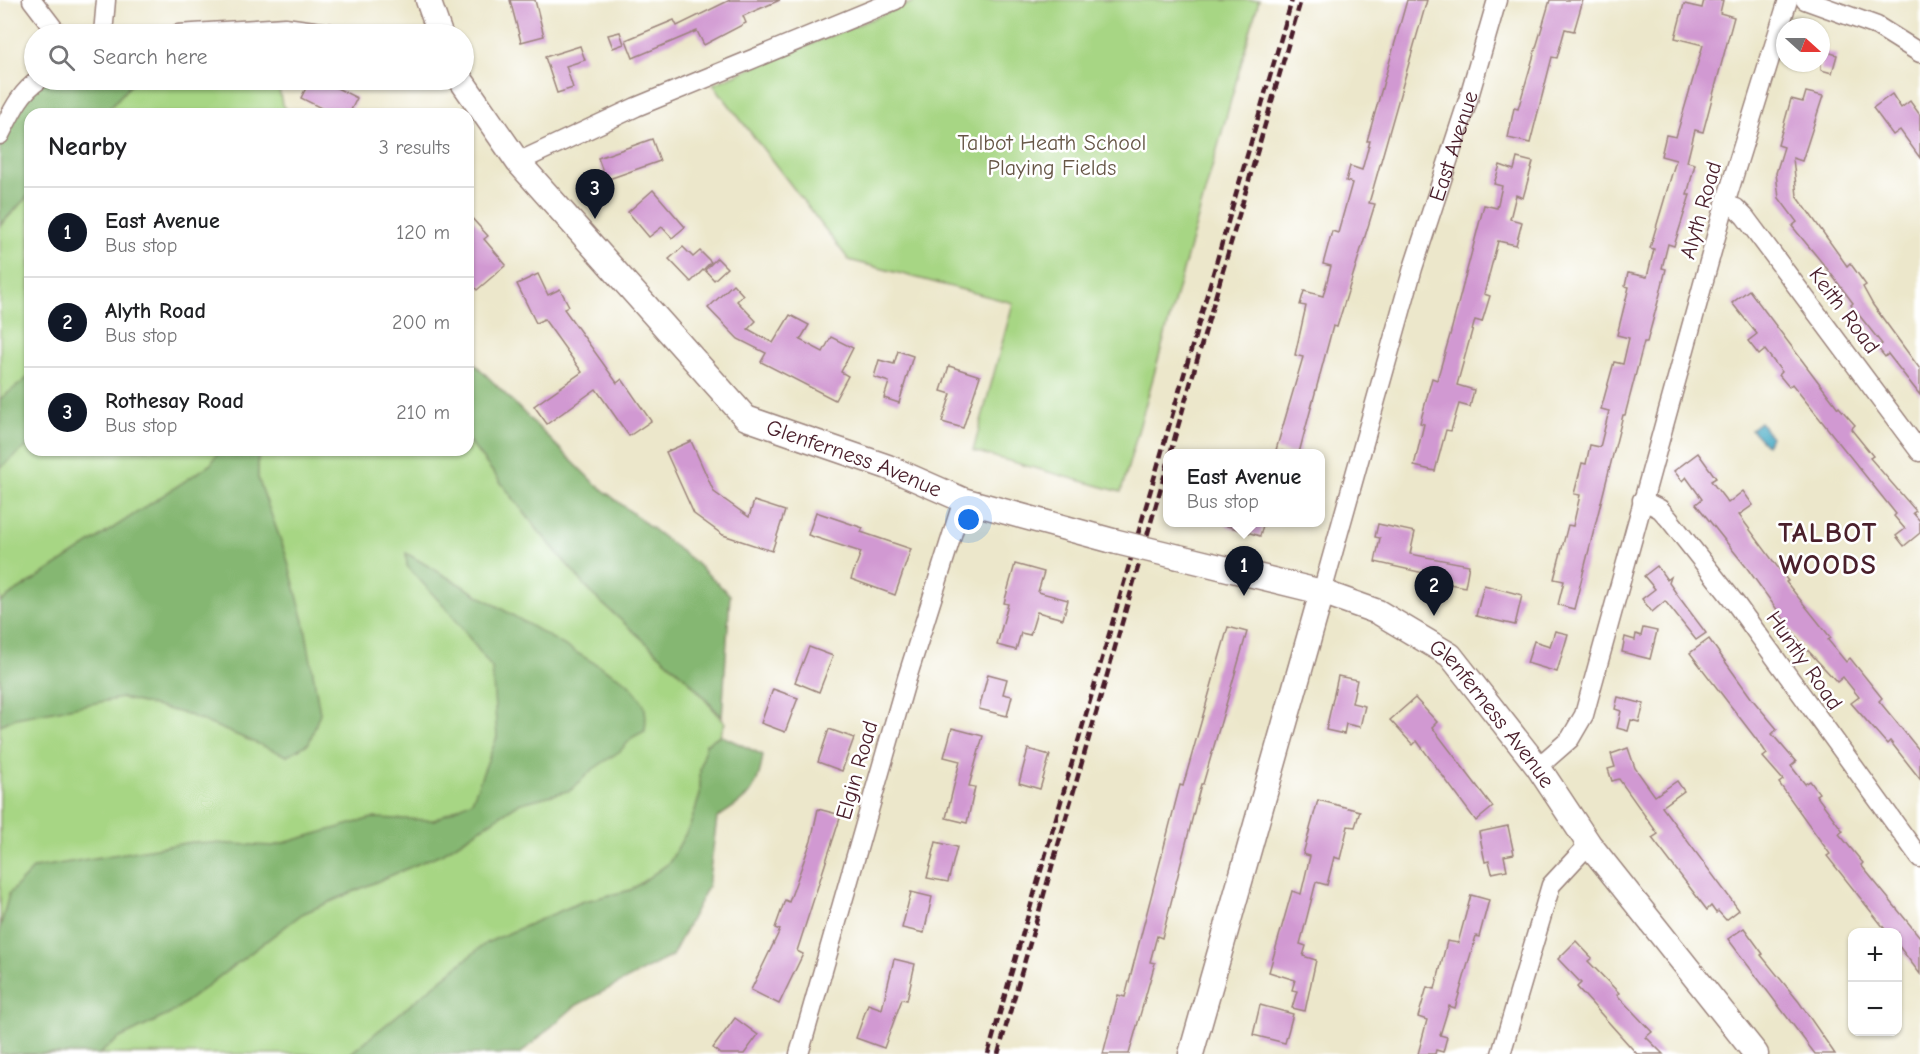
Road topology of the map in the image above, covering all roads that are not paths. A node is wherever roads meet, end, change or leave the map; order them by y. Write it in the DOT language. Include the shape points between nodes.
graph roads {
  1 [pos="32,0"];
  2 [pos="106,0"];
  3 [pos="428,0"];
  4 [pos="896,0"];
  5 [pos="1497,0"];
  6 [pos="1788,0"];
  7 [pos="1805,0"];
  8 [pos="50,24"];
  9 [pos="104,24"];
  10 [pos="436,24"];
  11 [pos="1920,53"];
  12 [pos="27,90"];
  13 [pos="468,90"];
  14 [pos="0,135"];
  15 [pos="518,162"];
  16 [pos="1725,204"];
  17 [pos="1920,452"];
  18 [pos="963,500"];
  19 [pos="1641,500"];
  20 [pos="1322,592"];
  21 [pos="1538,767"];
  22 [pos="1589,844"];
  23 [pos="1920,858"];
  24 [pos="799,1054"];
  25 [pos="1191,1054"];
  26 [pos="1501,1054"];
  27 [pos="1756,1054"];
  1 -- 8 [label="street"];
  2 -- 9 [label="street"];
  3 -- 10 [label="street"];
  4 -- 15 [label="street" via="636,107"];
  5 -- 20 [label="street, East Avenue" via="1413,268"];
  6 -- 16 [label="street, Alyth Road"];
  7 -- 11 [label="street" via="1877,26"];
  12 -- 14 [label="street"];
  13 -- 15 [label="street, Glenferness Avenue"];
  15 -- 18 [label="street, Glenferness Avenue" via="746,418 888,467"];
  16 -- 17 [label="street, Keith Road" via="1745,217"];
  16 -- 19 [label="street, Alyth Road"];
  18 -- 20 [label="street, Glenferness Avenue, bridge"];
  18 -- 24 [label="street, Elgin Road" via="907,678"];
  19 -- 21 [label="street, Alyth Road" via="1578,728"];
  19 -- 23 [label="street, Huntly Road" via="1660,509 1736,604"];
  20 -- 21 [label="street, Glenferness Avenue" via="1378,612 1450,655"];
  20 -- 25 [label="street, East Avenue"];
  21 -- 22 [label="street, Glenferness Avenue"];
  22 -- 26 [label="street" via="1551,885"];
  22 -- 27 [label="street, Glenferness Avenue"];
}
